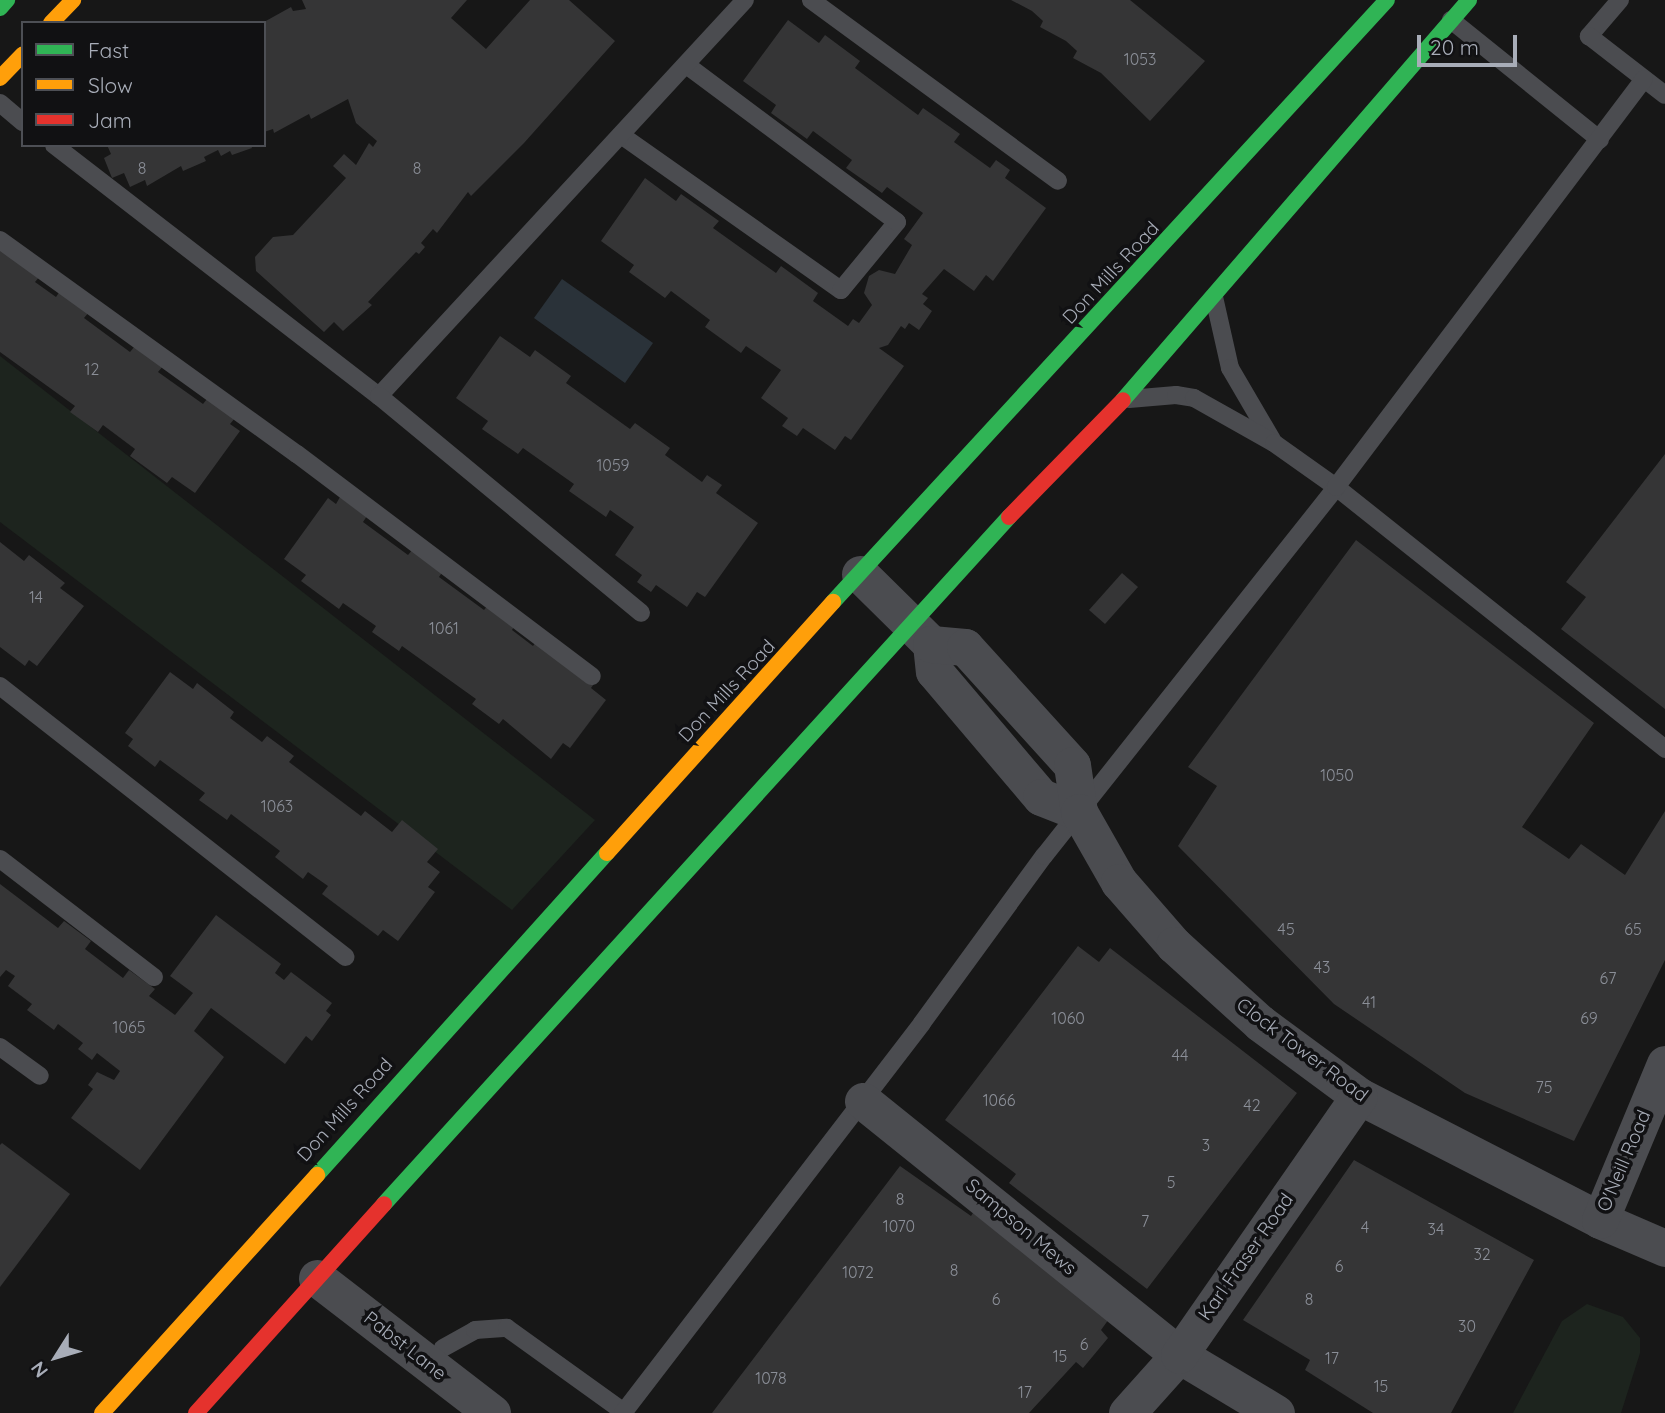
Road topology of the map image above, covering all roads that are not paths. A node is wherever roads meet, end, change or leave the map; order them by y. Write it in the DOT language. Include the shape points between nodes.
graph roads {
  1 [pos="7,0"];
  2 [pos="73,0"];
  3 [pos="745,0"];
  4 [pos="811,0"];
  5 [pos="1387,0"];
  6 [pos="1469,0"];
  7 [pos="1620,0"];
  8 [pos="0,8"];
  9 [pos="1451,20"];
  10 [pos="53,21"];
  11 [pos="21,56"];
  12 [pos="686,65"];
  13 [pos="0,78"];
  14 [pos="1644,79"];
  15 [pos="1665,95"];
  16 [pos="0,103"];
  17 [pos="21,119"];
  18 [pos="621,135"];
  19 [pos="1600,140"];
  20 [pos="57,147"];
  21 [pos="1058,181"];
  22 [pos="0,240"];
  23 [pos="1214,297"];
  24 [pos="379,396"];
  25 [pos="1123,400"];
  26 [pos="1274,443"];
  27 [pos="1336,487"];
  28 [pos="860,574"];
  29 [pos="642,613"];
  30 [pos="920,633"];
  31 [pos="592,676"];
  32 [pos="0,686"];
  33 [pos="1665,749"];
  34 [pos="1079,813"];
  35 [pos="0,859"];
  36 [pos="346,957"];
  37 [pos="154,977"];
  38 [pos="0,1047"];
  39 [pos="1665,1064"];
  40 [pos="40,1076"];
  41 [pos="1359,1096"];
  42 [pos="863,1101"];
  43 [pos="1600,1220"];
  44 [pos="1665,1248"];
  45 [pos="317,1278"];
  46 [pos="443,1348"];
  47 [pos="1179,1355"];
  48 [pos="102,1413"];
  49 [pos="196,1413"];
  50 [pos="492,1413"];
  51 [pos="623,1413"];
  52 [pos="1127,1413"];
  53 [pos="1276,1413"];
  1 -- 8 [label="main road"];
  2 -- 10 [label="main road"];
  3 -- 12 [label="lane"];
  4 -- 21 [label="lane"];
  5 -- 28 [label="main road, Don Mills Road"];
  6 -- 9 [label="main road"];
  7 -- 14 [label="lane" via="1589,36"];
  9 -- 19 [label="lane"];
  9 -- 23 [label="main road"];
  11 -- 13 [label="main road"];
  12 -- 18 [label="lane"];
  12 -- 18 [label="lane" via="897,222 841,290"];
  14 -- 15 [label="lane"];
  14 -- 19 [label="lane"];
  16 -- 17 [label="lane"];
  18 -- 24 [label="lane"];
  19 -- 27 [label="lane"];
  20 -- 24 [label="lane"];
  22 -- 31 [label="lane" via="298,454"];
  23 -- 25 [label="main road"];
  23 -- 26 [label="lane" via="1230,368"];
  24 -- 29 [label="lane"];
  25 -- 26 [label="lane" via="1175,395 1194,398"];
  25 -- 30 [label="main road"];
  26 -- 27 [label="lane"];
  27 -- 33 [label="lane"];
  27 -- 34 [label="lane"];
  28 -- 30 [label="street"];
  28 -- 48 [label="main road, Don Mills Road"];
  30 -- 34 [label="street, Clock Tower Road" via="965,647 1072,765"];
  30 -- 45 [label="main road"];
  32 -- 36 [label="lane"];
  34 -- 41 [label="street, Clock Tower Road" via="1119,882 1174,945 1260,1023"];
  34 -- 42 [label="lane"];
  35 -- 37 [label="lane"];
  38 -- 40 [label="lane"];
  39 -- 43 [label="street, O'Neill Road"];
  41 -- 43 [label="street, Clock Tower Road"];
  41 -- 47 [label="street, Karl Fraser Road"];
  42 -- 47 [label="street, Sampson Mews"];
  42 -- 51 [label="lane"];
  43 -- 44 [label="street, Clock Tower Road"];
  45 -- 49 [label="main road"];
  45 -- 50 [label="street, Pabst Lane"];
  46 -- 51 [label="lane" via="475,1330 503,1326 535,1344"];
  47 -- 52 [label="street, Karl Fraser Road"];
  47 -- 53 [label="street, Sampson Mews"];
}
